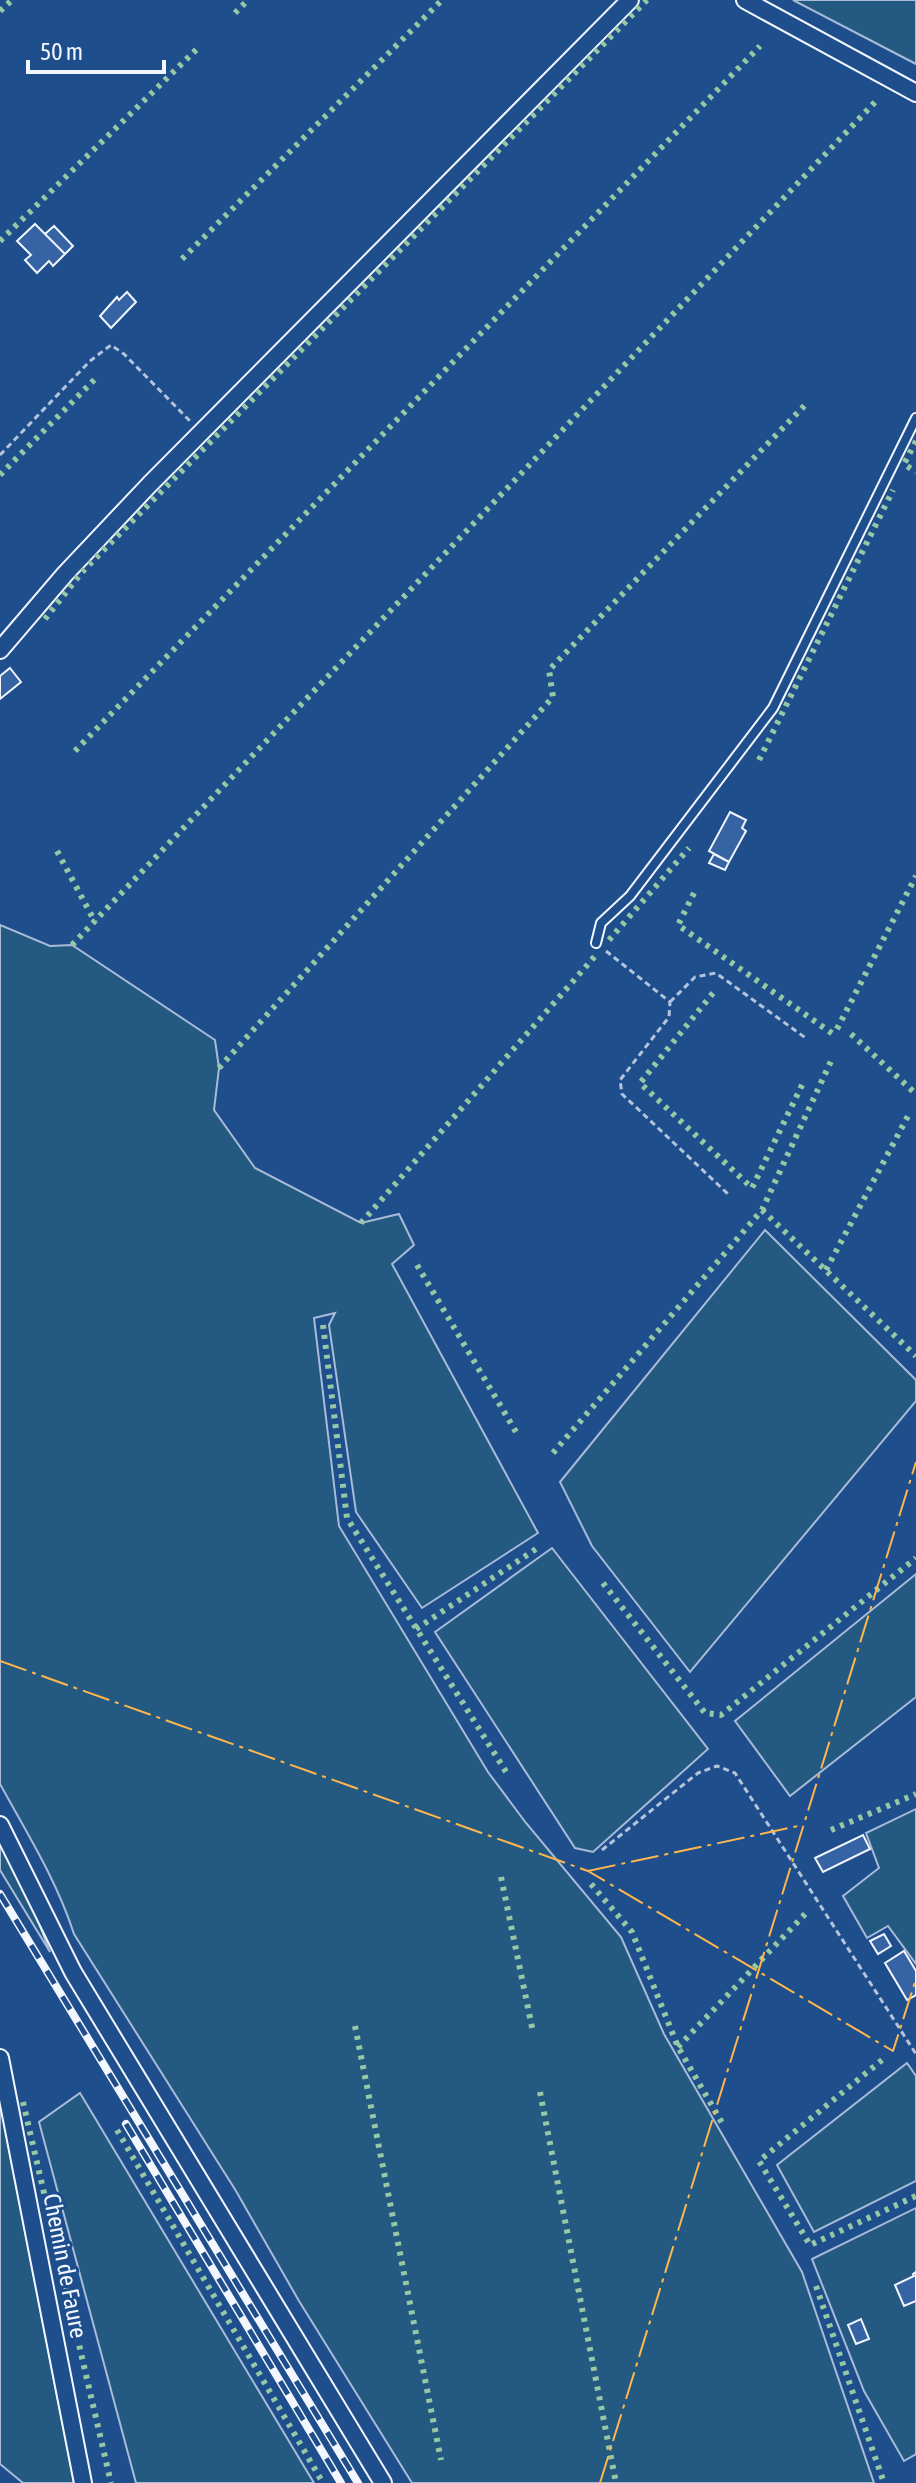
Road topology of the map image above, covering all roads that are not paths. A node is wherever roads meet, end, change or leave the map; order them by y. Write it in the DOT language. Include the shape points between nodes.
graph roads {
  1 [pos="630,0"];
  2 [pos="745,0"];
  3 [pos="916,93"];
  4 [pos="916,418"];
  5 [pos="0,650"];
  6 [pos="596,943"];
  7 [pos="0,1825"];
  8 [pos="0,2058"];
  9 [pos="83,2483"];
  10 [pos="383,2483"];
  1 -- 5 [label="street" via="201,432"];
  2 -- 3 [label="street"];
  4 -- 6 [label="lane" via="773,708 630,896 601,923"];
  7 -- 10 [label="street" via="73,1972"];
  8 -- 9 [label="street, Chemin de Faure"];
}
